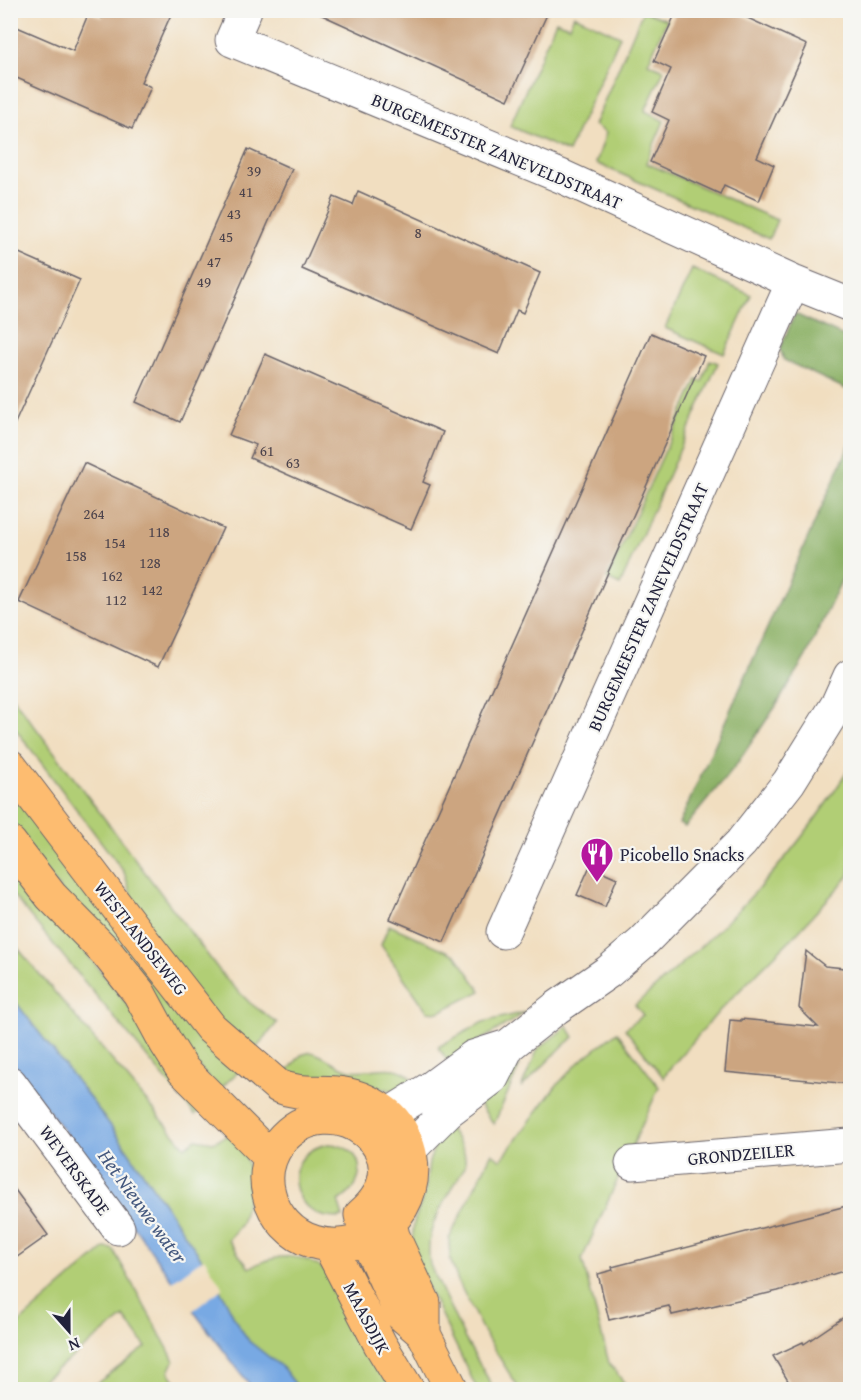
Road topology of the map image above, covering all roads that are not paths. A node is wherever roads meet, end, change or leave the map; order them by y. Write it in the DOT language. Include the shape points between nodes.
graph roads {
  1 [pos="238,25"];
  2 [pos="793,282"];
  3 [pos="850,305"];
  4 [pos="850,676"];
  5 [pos="10,766"];
  6 [pos="10,843"];
  7 [pos="503,932"];
  8 [pos="508,1046"];
  9 [pos="10,1083"];
  10 [pos="377,1123"];
  11 [pos="850,1145"];
  12 [pos="409,1150"];
  13 [pos="270,1157"];
  14 [pos="632,1163"];
  15 [pos="118,1228"];
  16 [pos="378,1230"];
  17 [pos="329,1245"];
  18 [pos="408,1389"];
  19 [pos="452,1389"];
  1 -- 2 [label="street, BURGEMEESTER ZANEVELDSTRAAT"];
  2 -- 3 [label="street, BURGEMEESTER ZANEVELDSTRAAT"];
  2 -- 7 [label="street, BURGEMEESTER ZANEVELDSTRAAT"];
  4 -- 8 [label="street" via="837,705 789,782 734,850 642,943"];
  5 -- 10 [label="main road, WESTLANDSEWEG" via="211,1028 268,1079 290,1091 359,1097"];
  6 -- 13 [label="main road, WESTLANDSEWEG" via="51,896 107,953 139,993 183,1070"];
  8 -- 10 [label="street" via="473,1058"];
  8 -- 12 [label="street" via="492,1078 448,1111"];
  9 -- 15 [label="street, WEVERSKADE"];
  10 -- 12 [label="main road" via="401,1131"];
  10 -- 13 [label="main road" via="324,1118 310,1122 290,1132"];
  10 -- 16 [label="main road" via="372,1136 382,1153 384,1183 380,1196 361,1215"];
  11 -- 14 [label="street, GRONDZEILER"];
  12 -- 16 [label="main road" via="412,1184 404,1205"];
  13 -- 17 [label="main road" via="267,1185 276,1212 296,1233"];
  16 -- 17 [label="main road" via="348,1244"];
  16 -- 19 [label="main road, MAASDIJK" via="401,1314 424,1334"];
  17 -- 18 [label="main road, MAASDIJK"];
}
